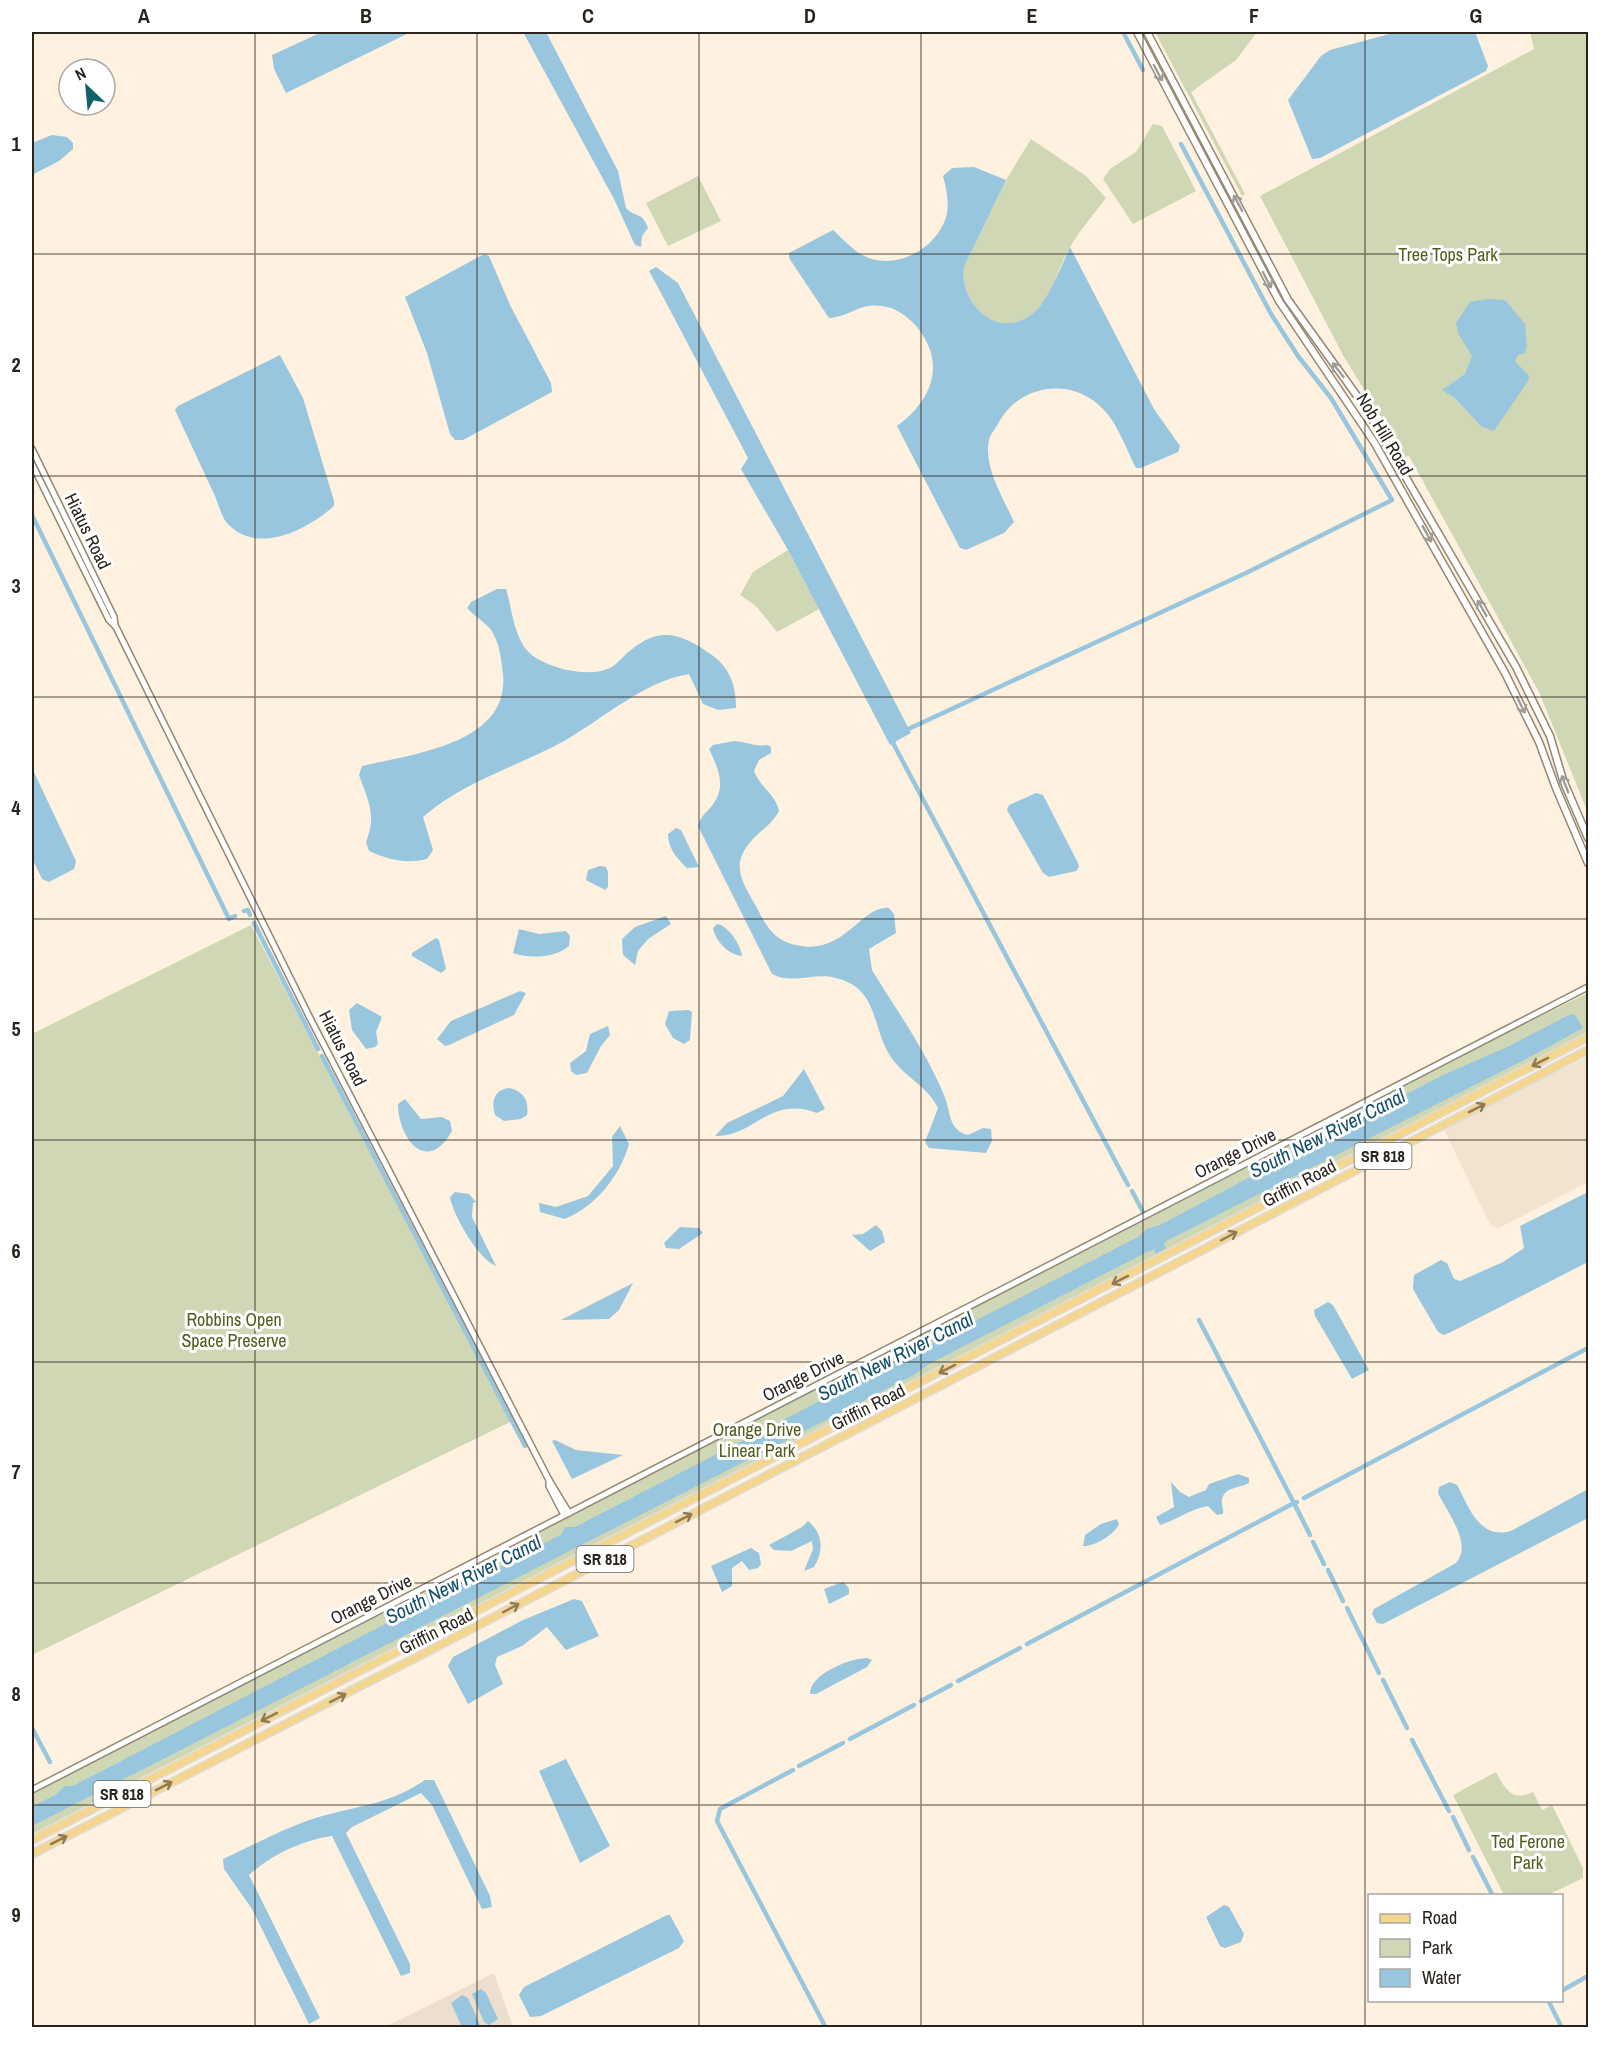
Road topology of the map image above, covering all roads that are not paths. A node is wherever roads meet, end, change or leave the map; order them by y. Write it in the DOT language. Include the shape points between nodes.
graph roads {
  1 [pos="1137,32"];
  2 [pos="1148,32"];
  3 [pos="32,449"];
  4 [pos="32,464"];
  5 [pos="116,627"];
  6 [pos="1588,838"];
  7 [pos="1588,863"];
  8 [pos="1588,987"];
  9 [pos="1588,1037"];
  10 [pos="1588,1050"];
  11 [pos="1457,1105"];
  12 [pos="1442,1126"];
  13 [pos="1415,1127"];
  14 [pos="1407,1144"];
  15 [pos="566,1514"];
  16 [pos="591,1552"];
  17 [pos="578,1559"];
  18 [pos="591,1567"];
  19 [pos="574,1575"];
  20 [pos="32,1790"];
  21 [pos="32,1840"];
  22 [pos="32,1854"];
  1 -- 7 [label="main road, Nob Hill Road, one-way" via="1279,301 1355,410 1505,673 1539,742"];
  6 -- 2 [label="main road, Nob Hill Road, one-way" via="1563,780 1550,736 1516,667 1365,407 1288,300"];
  3 -- 5 [label="street, Hiatus Road"];
  4 -- 5 [label="street, Hiatus Road" via="109,620"];
  5 -- 15 [label="street, Hiatus Road" via="316,1029"];
  8 -- 15 [label="street, Orange Drive"];
  9 -- 11 [label="main road, Griffin Road / SR 818, one-way"];
  12 -- 10 [label="main road, Griffin Road / SR 818, one-way"];
  11 -- 12 [label="main road" via="1442,1119"];
  11 -- 13 [label="main road, Griffin Road / SR 818"];
  12 -- 14 [label="main road, Griffin Road / SR 818"];
  13 -- 14 [label="main road"];
  13 -- 16 [label="main road, Griffin Road / SR 818, one-way"];
  18 -- 14 [label="main road, Griffin Road / SR 818, one-way"];
  15 -- 20 [label="street, Orange Drive"];
  16 -- 17 [label="main road, Griffin Road / SR 818"];
  16 -- 18 [label="main road"];
  17 -- 19 [label="main road"];
  17 -- 21 [label="main road, Griffin Road / SR 818, one-way"];
  18 -- 19 [label="main road, Griffin Road / SR 818"];
  22 -- 19 [label="main road, Griffin Road / SR 818, one-way"];
}
